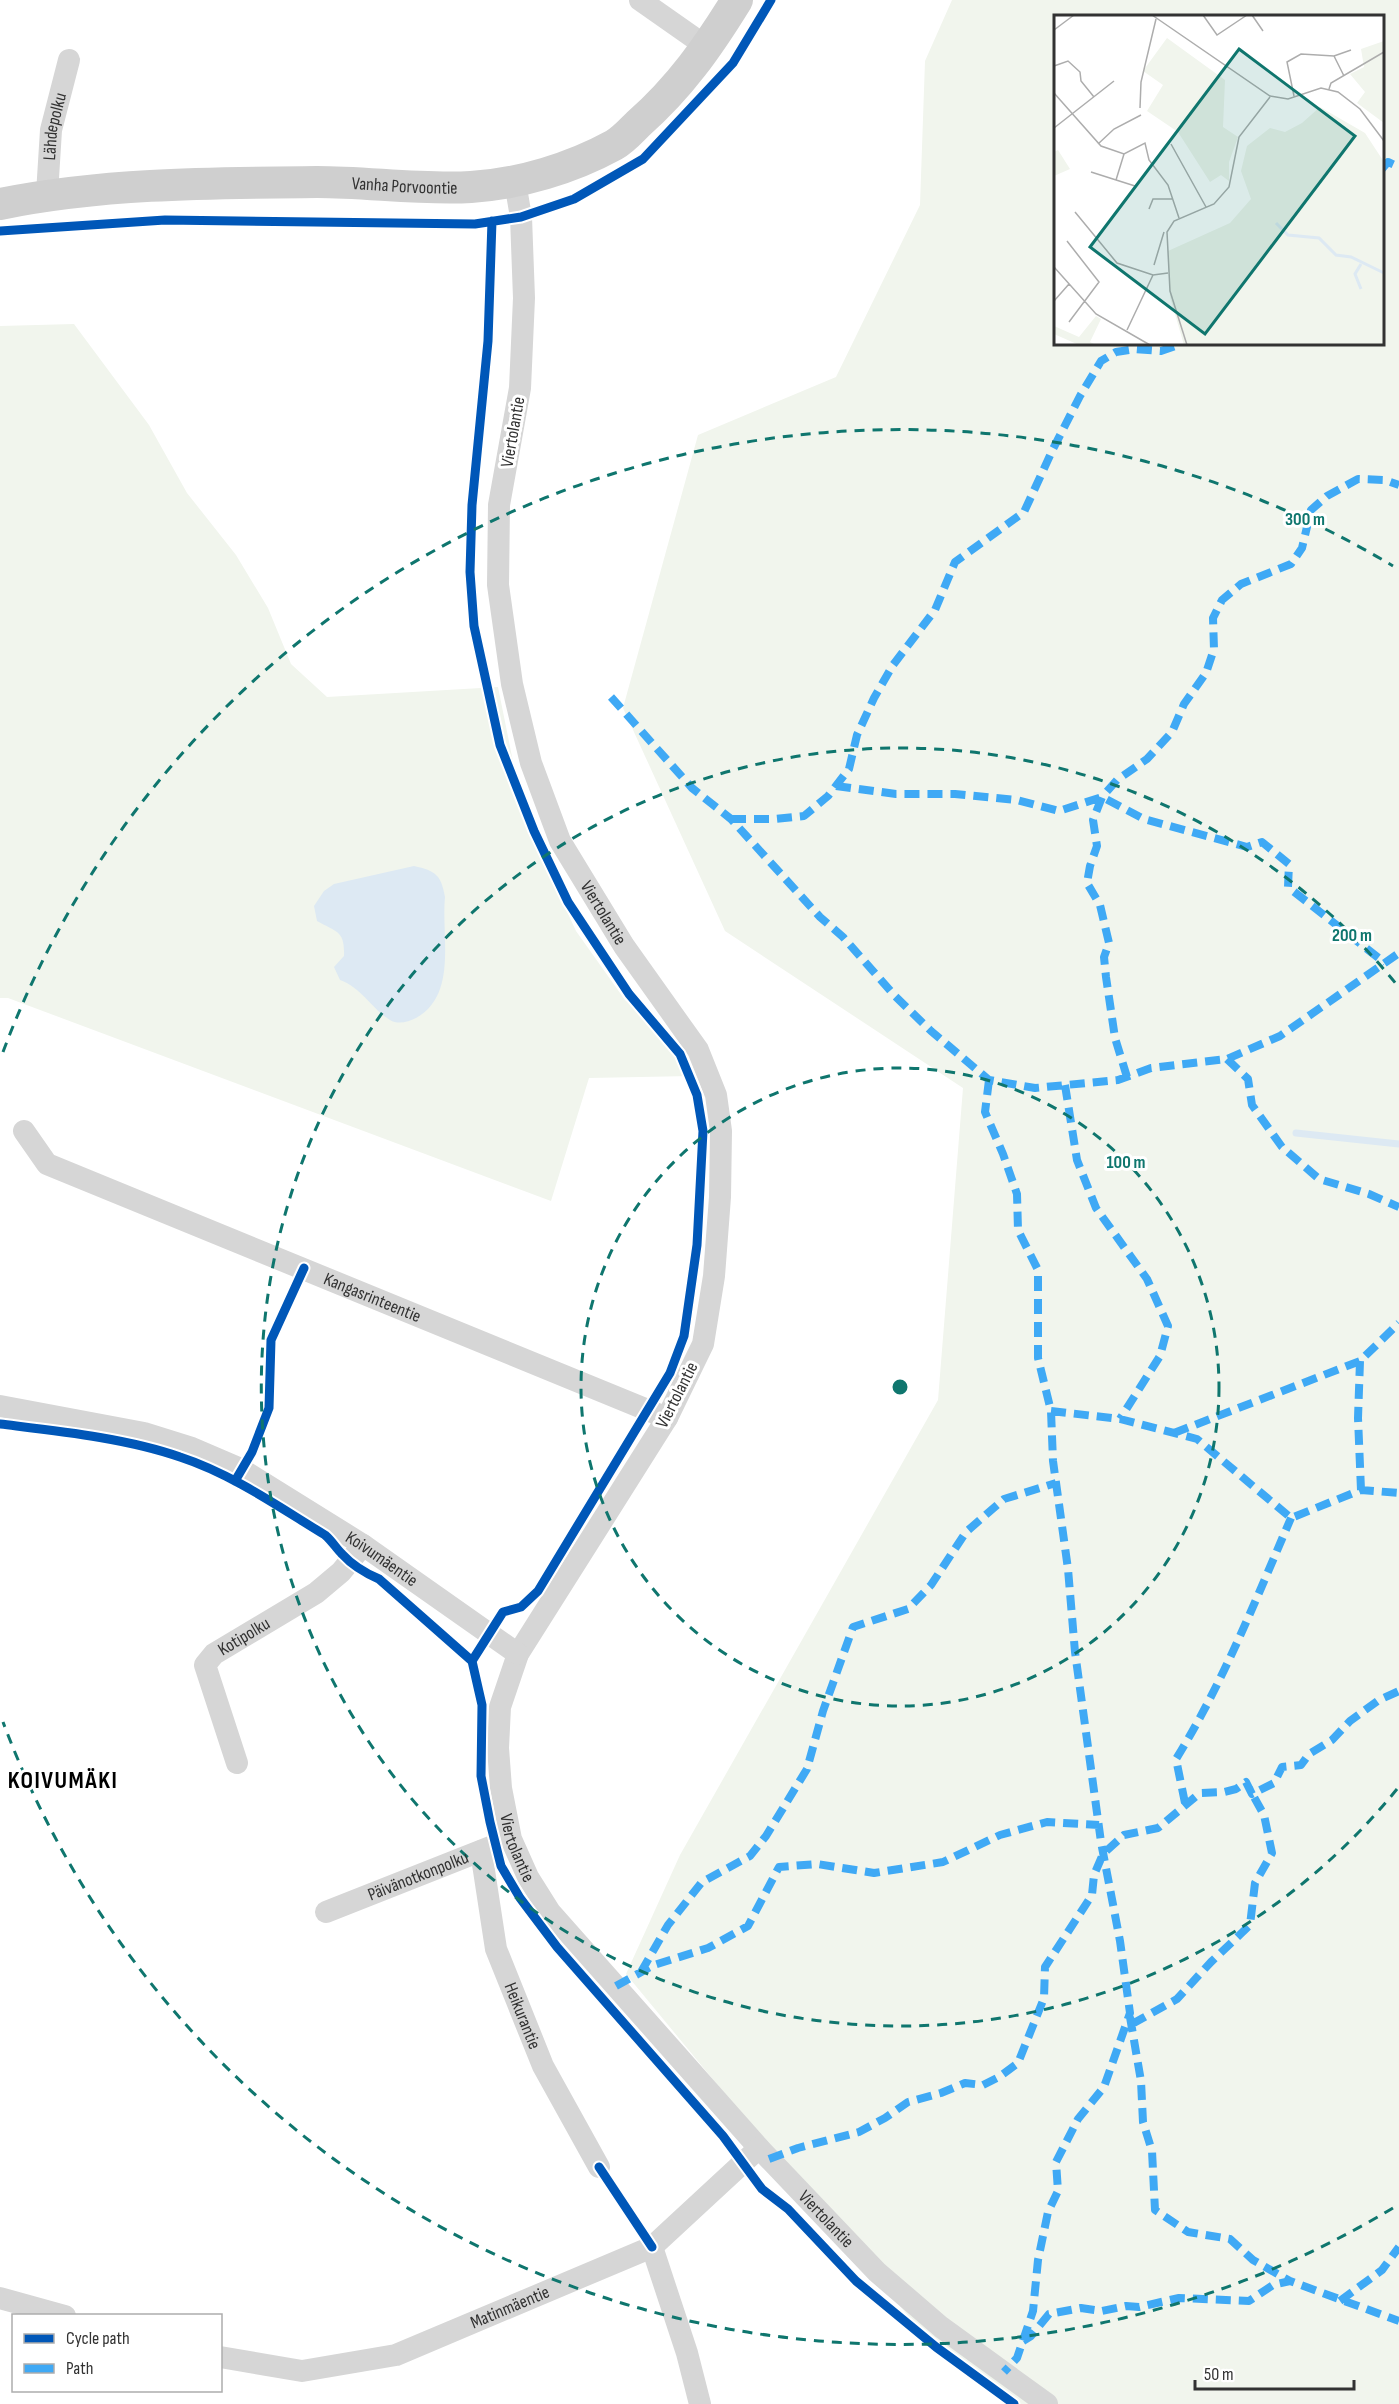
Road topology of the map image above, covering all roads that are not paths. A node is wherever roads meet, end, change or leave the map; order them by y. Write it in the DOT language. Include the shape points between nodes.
graph roads {
  1 [pos="640,0"];
  2 [pos="737,0"];
  3 [pos="707,47"];
  4 [pos="69,60"];
  5 [pos="515,182"];
  6 [pos="47,194"];
  7 [pos="0,204"];
  8 [pos="24,1131"];
  9 [pos="0,1406"];
  10 [pos="668,1418"];
  11 [pos="363,1545"];
  12 [pos="518,1654"];
  13 [pos="237,1763"];
  14 [pos="512,1839"];
  15 [pos="482,1851"];
  16 [pos="326,1912"];
  17 [pos="759,2148"];
  18 [pos="598,2168"];
  19 [pos="652,2247"];
  20 [pos="0,2298"];
  21 [pos="58,2314"];
  22 [pos="222,2357"];
  23 [pos="700,2404"];
  24 [pos="1047,2404"];
  1 -- 3 [label="street"];
  2 -- 3 [label="main road, Vanha Porvoontie"];
  3 -- 5 [label="main road, Vanha Porvoontie" via="667,98 616,144 570,165"];
  4 -- 6 [label="street, Lähdepolku" via="51,130"];
  5 -- 6 [label="main road, Vanha Porvoontie" via="471,187 319,182 153,185"];
  5 -- 10 [label="street, Viertolantie" via="521,217 524,298 520,388 499,505 498,585 512,684 531,763 560,841 624,946 698,1050 717,1095 722,1131 714,1276 703,1344"];
  6 -- 7 [label="main road, Vanha Porvoontie"];
  8 -- 10 [label="street, Kangasrinteentie" via="47,1164"];
  9 -- 11 [label="street, Koivumäentie" via="144,1433 192,1448 241,1469"];
  10 -- 12 [label="street, Viertolantie"];
  11 -- 12 [label="street, Koivumäentie"];
  11 -- 13 [label="street, Kotipolku" via="341,1572 316,1593 214,1654 205,1665"];
  12 -- 14 [label="street, Viertolantie" via="500,1707 498,1748 501,1788"];
  14 -- 15 [label="street, Päivänotkonpolku"];
  14 -- 17 [label="street, Viertolantie" via="528,1877 550,1912"];
  15 -- 16 [label="street, Päivänotkonpolku"];
  15 -- 18 [label="street, Heikurantie" via="496,1949 543,2066"];
  17 -- 19 [label="street, Matinmäentie"];
  17 -- 24 [label="street, Viertolantie" via="877,2272 941,2327"];
  19 -- 22 [label="street, Matinmäentie" via="396,2355 302,2371"];
  19 -- 23 [label="street"];
  20 -- 21 [label="street"];
}
